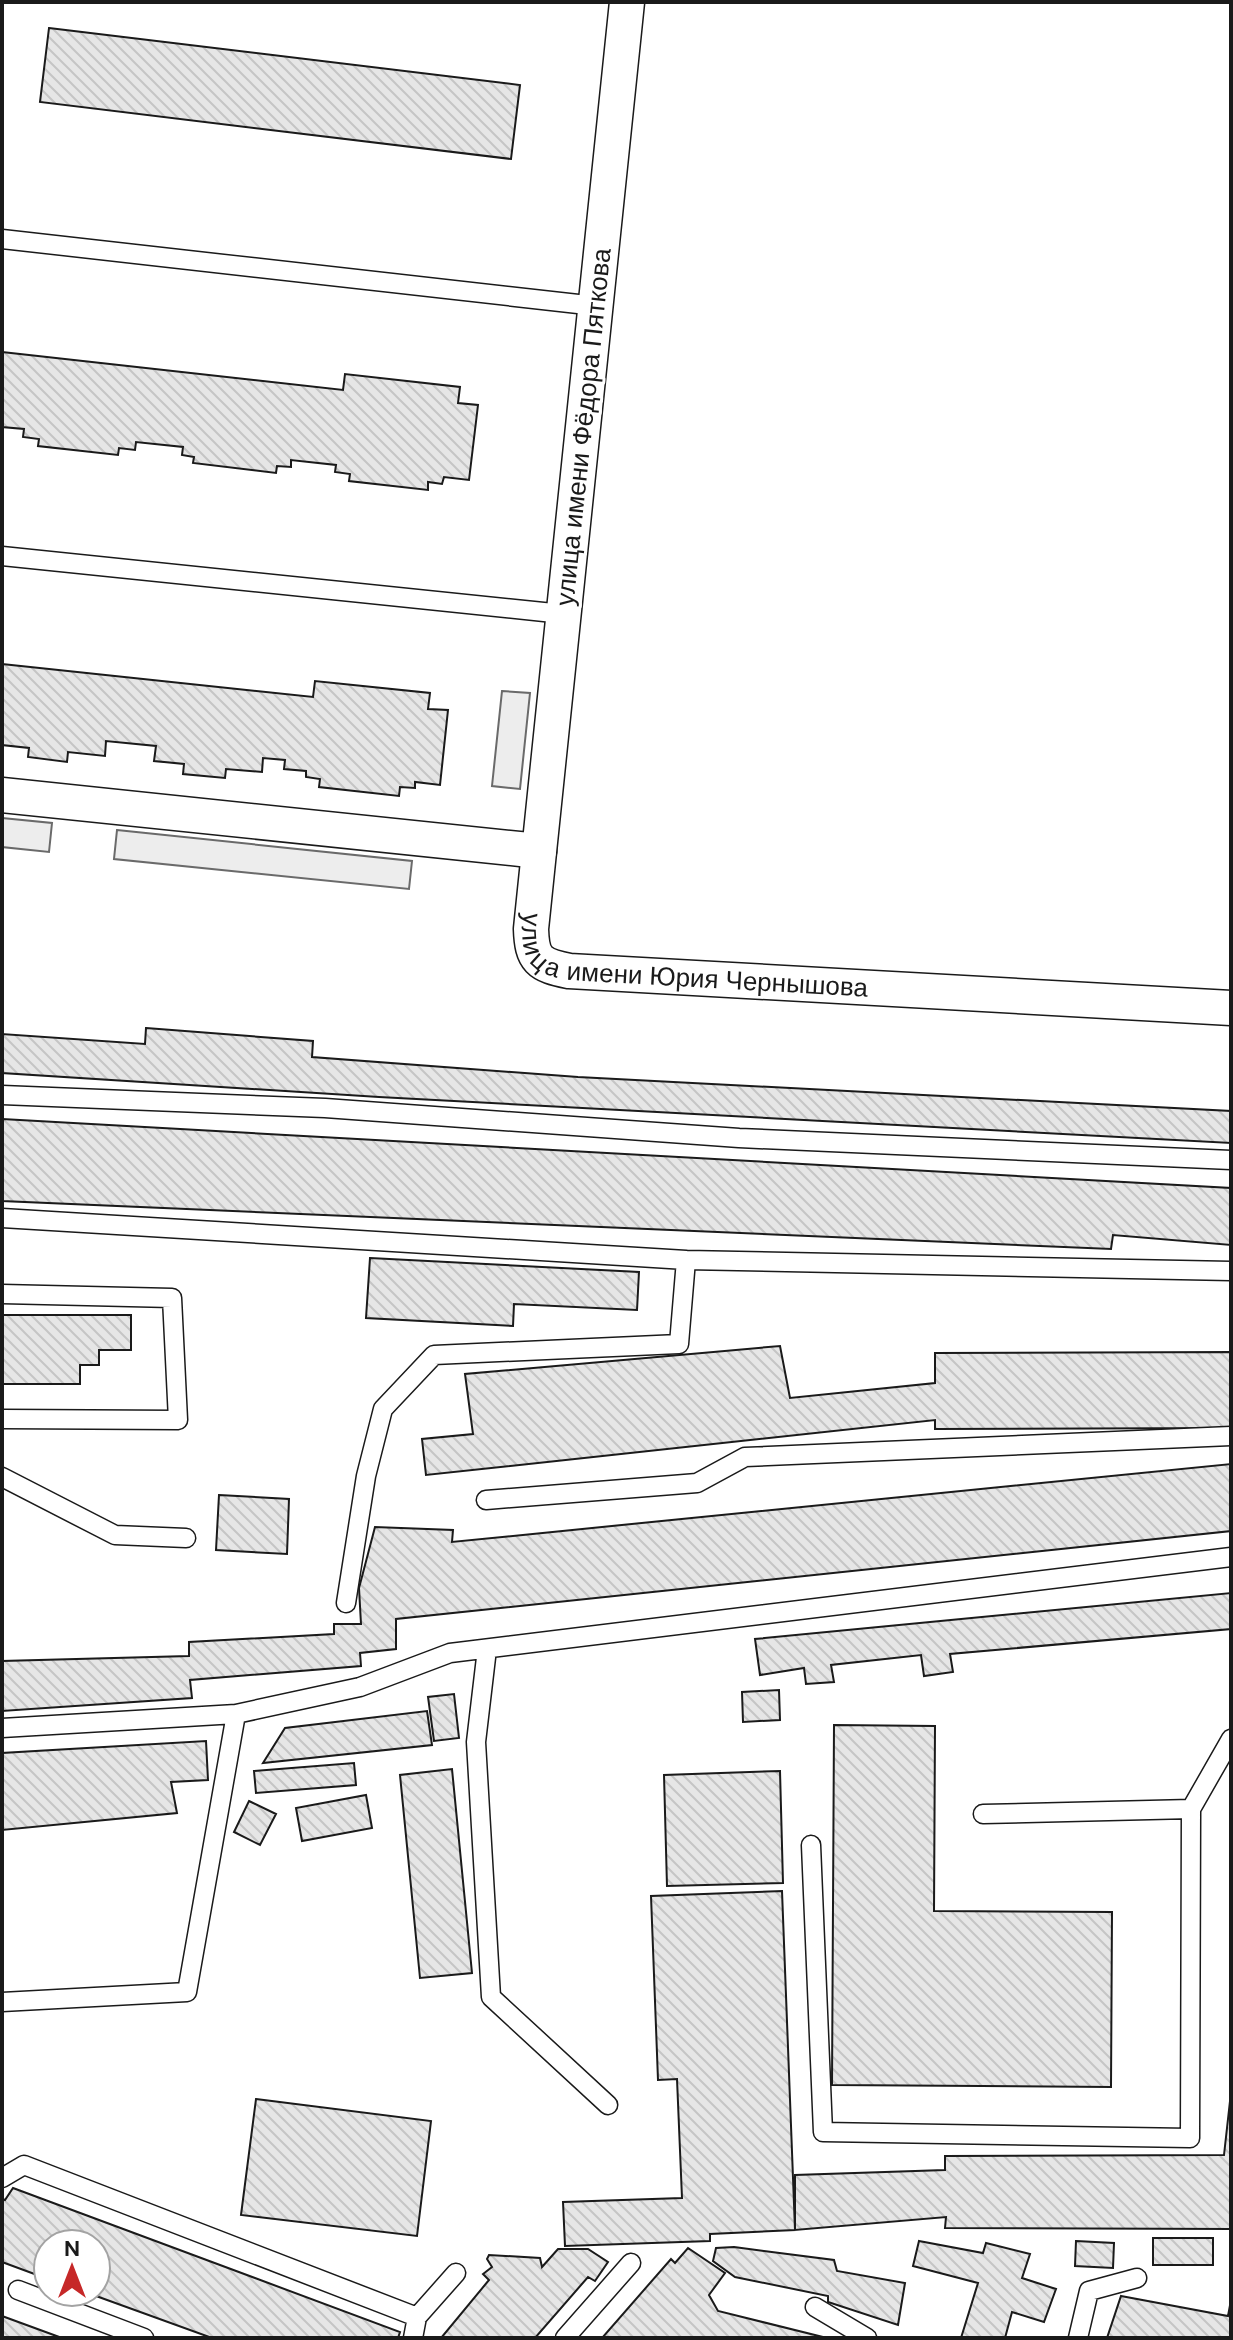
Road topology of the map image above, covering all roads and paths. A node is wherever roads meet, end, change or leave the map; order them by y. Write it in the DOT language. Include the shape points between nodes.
graph roads {
  1 [pos="627,2"];
  2 [pos="2,239"];
  3 [pos="596,306"];
  4 [pos="2,556"];
  5 [pos="563,614"];
  6 [pos="2,795"];
  7 [pos="539,851"];
  8 [pos="1231,1008"];
  9 [pos="2,1095"];
  10 [pos="1231,1160"];
  11 [pos="2,1218"];
  12 [pos="686,1260"];
  13 [pos="1231,1271"];
  14 [pos="2,1294"];
  15 [pos="2,1419"];
  16 [pos="1231,1436"];
  17 [pos="2,1477"];
  18 [pos="486,1500"];
  19 [pos="186,1538"];
  20 [pos="1231,1557"];
  21 [pos="346,1603"];
  22 [pos="487,1649"];
  23 [pos="236,1714"];
  24 [pos="2,1728"];
  25 [pos="1231,1739"];
  26 [pos="1191,1809"];
  27 [pos="983,1814"];
  28 [pos="811,1845"];
  29 [pos="2,2002"];
  30 [pos="608,2105"];
  31 [pos="2,2178"];
  32 [pos="631,2263"];
  33 [pos="456,2273"];
  34 [pos="1137,2278"];
  35 [pos="18,2290"];
  36 [pos="815,2307"];
  37 [pos="417,2317"];
  38 [pos="144,2338"];
  39 [pos="413,2338"];
  40 [pos="565,2338"];
  41 [pos="867,2338"];
  42 [pos="1078,2338"];
  1 -- 3 [label="street, улица имени Фёдора Пяткова"];
  2 -- 3 [label="lane"];
  3 -- 5 [label="street, улица имени Фёдора Пяткова"];
  4 -- 5 [label="lane"];
  5 -- 7 [label="street, улица имени Фёдора Пяткова"];
  6 -- 7 [label="street, улица имени Юрия Чернышова"];
  7 -- 8 [label="street, улица имени Юрия Чернышова" via="532,949 546,966 557,969"];
  9 -- 10 [label="lane" via="325,1108 739,1138"];
  11 -- 12 [label="lane"];
  12 -- 13 [label="lane"];
  12 -- 21 [label="lane" via="679,1344 434,1355 383,1409 366,1476"];
  14 -- 15 [label="lane" via="172,1298 178,1420"];
  16 -- 18 [label="lane" via="745,1457 697,1483"];
  17 -- 19 [label="lane" via="115,1535"];
  20 -- 22 [label="lane"];
  22 -- 23 [label="lane" via="450,1653 360,1687"];
  22 -- 30 [label="lane" via="476,1742 491,1997"];
  23 -- 24 [label="lane"];
  23 -- 29 [label="lane" via="187,1992"];
  25 -- 26 [label="lane"];
  26 -- 27 [label="lane"];
  26 -- 28 [label="lane" via="1190,2138 823,2132"];
  31 -- 37 [label="lane" via="24,2165"];
  32 -- 40 [label="lane"];
  33 -- 37 [label="lane"];
  34 -- 42 [label="lane" via="1089,2291"];
  35 -- 38 [label="lane"];
  36 -- 41 [label="lane"];
  37 -- 39 [label="lane"];
}
